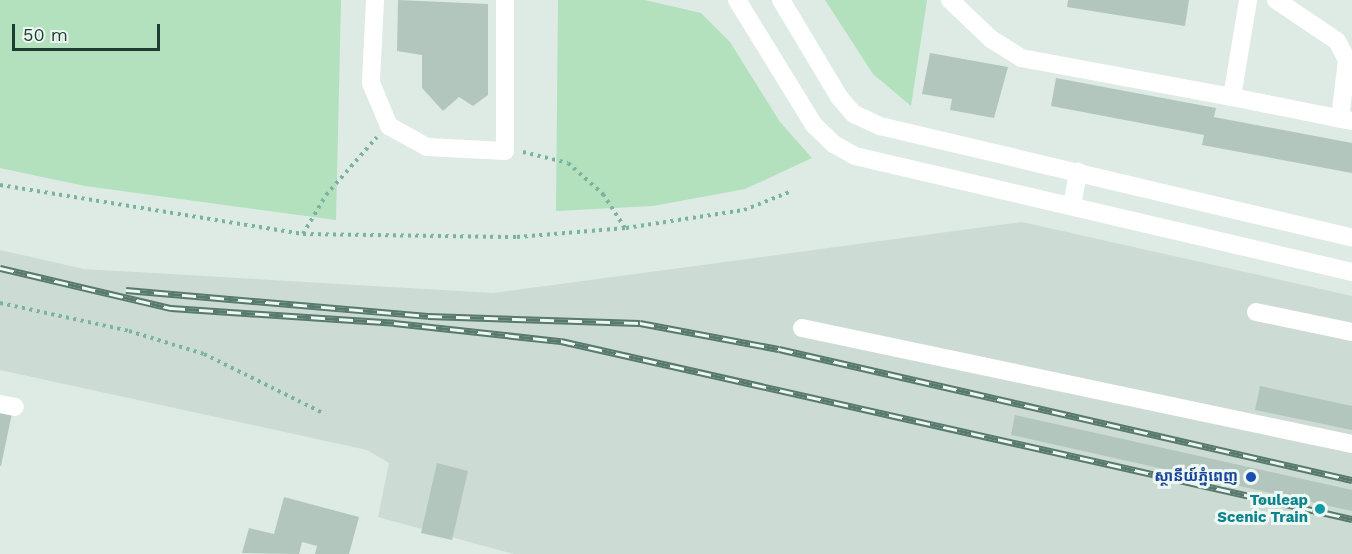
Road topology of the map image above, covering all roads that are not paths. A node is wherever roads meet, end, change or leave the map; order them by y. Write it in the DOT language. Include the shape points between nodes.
graph roads {
  1 [pos="375,0"];
  2 [pos="505,0"];
  3 [pos="737,0"];
  4 [pos="781,0"];
  5 [pos="950,0"];
  6 [pos="1248,0"];
  7 [pos="1276,0"];
  8 [pos="1350,84"];
  9 [pos="1232,97"];
  10 [pos="1346,120"];
  11 [pos="1078,172"];
  12 [pos="1072,207"];
  13 [pos="1352,238"];
  14 [pos="1352,272"];
  15 [pos="1256,312"];
  16 [pos="802,328"];
  17 [pos="1352,332"];
  18 [pos="1352,444"];
  1 -- 2 [label="street" via="371,83 389,126 428,147 505,151"];
  3 -- 12 [label="street" via="814,125 834,144 896,168"];
  4 -- 11 [label="street" via="854,114 880,126"];
  5 -- 9 [label="street" via="991,39 1021,58"];
  6 -- 9 [label="street"];
  7 -- 8 [label="street" via="1337,41 1347,60"];
  8 -- 10 [label="street"];
  9 -- 10 [label="street"];
  11 -- 12 [label="street"];
  11 -- 13 [label="street"];
  12 -- 14 [label="street"];
  15 -- 17 [label="street"];
  16 -- 18 [label="street"];
}
